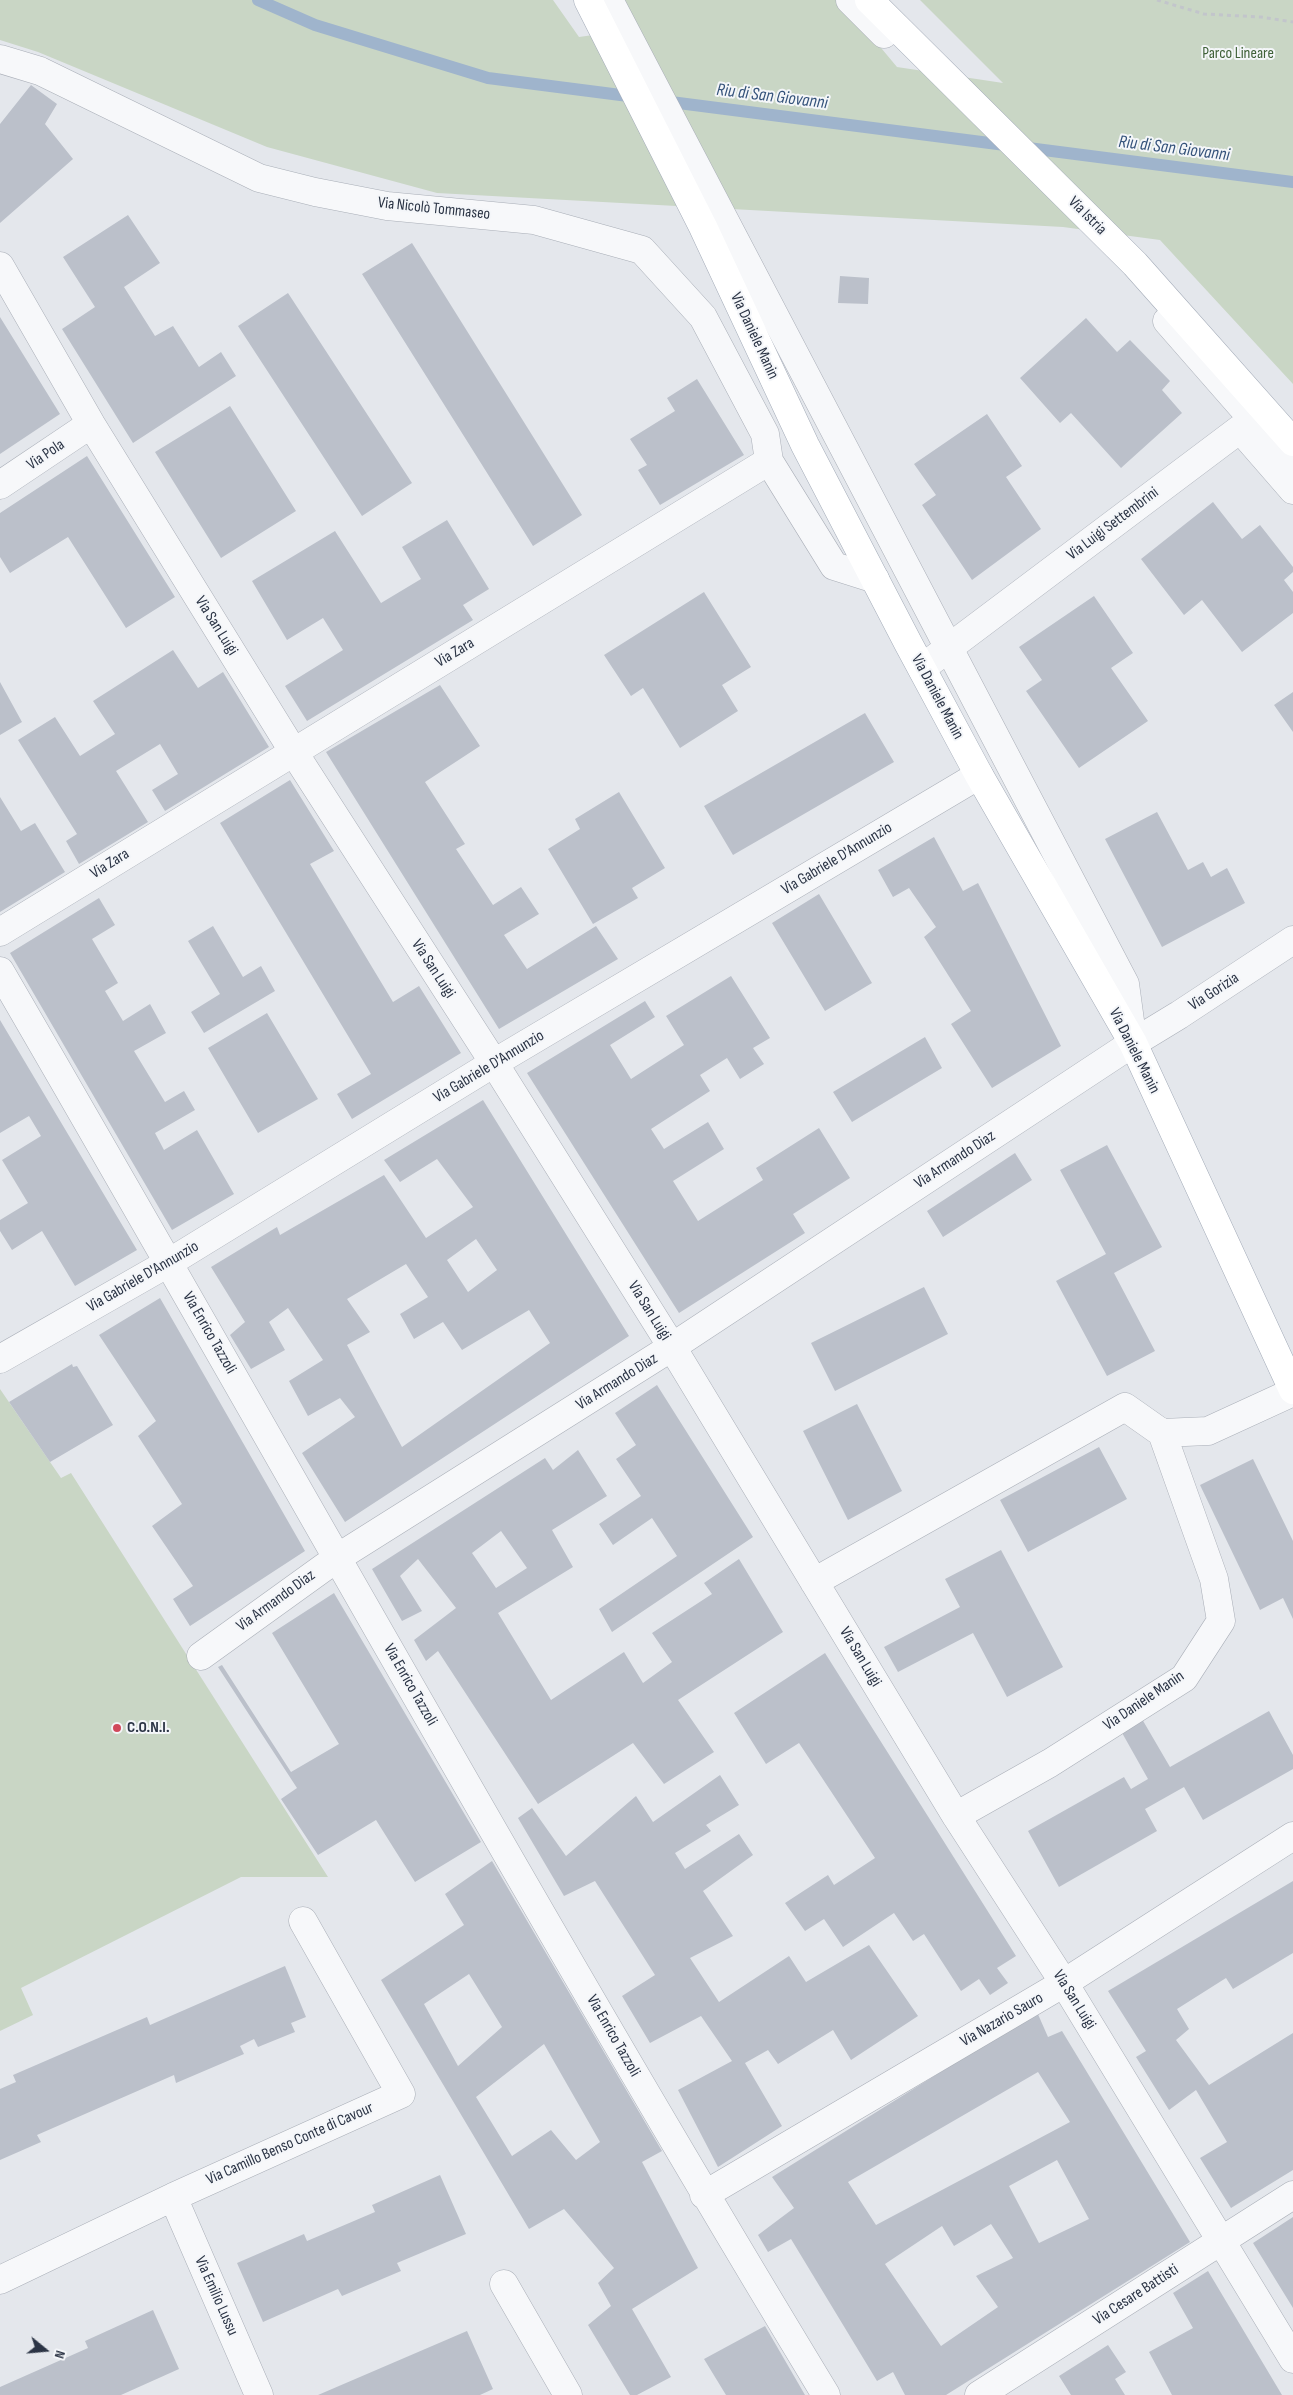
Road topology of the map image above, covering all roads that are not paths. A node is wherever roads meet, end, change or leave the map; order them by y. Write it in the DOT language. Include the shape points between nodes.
graph roads {
  1 [pos="588,0"];
  2 [pos="850,0"];
  3 [pos="869,0"];
  4 [pos="612,6"];
  5 [pos="905,46"];
  6 [pos="0,59"];
  7 [pos="0,266"];
  8 [pos="1130,267"];
  9 [pos="91,424"];
  10 [pos="1293,442"];
  11 [pos="769,461"];
  12 [pos="1293,465"];
  13 [pos="0,485"];
  14 [pos="1293,490"];
  15 [pos="875,580"];
  16 [pos="950,648"];
  17 [pos="922,668"];
  18 [pos="293,751"];
  19 [pos="979,775"];
  20 [pos="0,932"];
  21 [pos="1293,940"];
  22 [pos="0,971"];
  23 [pos="1133,1043"];
  24 [pos="494,1063"];
  25 [pos="170,1262"];
  26 [pos="672,1347"];
  27 [pos="0,1359"];
  28 [pos="1293,1391"];
  29 [pos="1162,1433"];
  30 [pos="337,1558"];
  31 [pos="814,1582"];
  32 [pos="201,1656"];
  33 [pos="956,1816"];
  34 [pos="1293,1836"];
  35 [pos="303,1921"];
  36 [pos="1064,1983"];
  37 [pos="704,2195"];
  38 [pos="1293,2195"];
  39 [pos="173,2197"];
  40 [pos="1221,2241"];
  41 [pos="0,2280"];
  42 [pos="504,2284"];
  43 [pos="1293,2359"];
  44 [pos="259,2395"];
  45 [pos="568,2395"];
  46 [pos="826,2395"];
  47 [pos="979,2395"];
  1 -- 15 [label="main road, Via Daniele Manin" via="703,228 805,445"];
  2 -- 5 [label="street"];
  3 -- 5 [label="main road, Via Istria"];
  4 -- 16 [label="street"];
  5 -- 8 [label="main road, Via Istria"];
  6 -- 11 [label="street, Via Nicolò Tommaseo" via="40,71 259,178 387,206 534,220 642,250 703,317 764,434"];
  7 -- 9 [label="street, Via San Luigi"];
  8 -- 10 [label="main road, Via Istria"];
  8 -- 12 [label="street"];
  9 -- 13 [label="street, Via Pola"];
  9 -- 18 [label="street, Via San Luigi"];
  11 -- 15 [label="street" via="834,566"];
  11 -- 18 [label="street, Via Zara"];
  14 -- 16 [label="street, Via Luigi Settembrini" via="1240,429"];
  15 -- 17 [label="main road, Via Daniele Manin"];
  16 -- 17 [label="street, Via Luigi Settembrini"];
  16 -- 23 [label="street" via="1125,984"];
  17 -- 19 [label="main road, Via Daniele Manin"];
  18 -- 20 [label="street, Via Zara"];
  18 -- 24 [label="street, Via San Luigi"];
  19 -- 23 [label="main road, Via Daniele Manin"];
  19 -- 24 [label="street, Via Gabriele D'Annunzio"];
  21 -- 23 [label="street, Via Gorizia"];
  22 -- 25 [label="street, Via Enrico Tazzoli"];
  23 -- 26 [label="street, Via Armando Diaz"];
  23 -- 28 [label="main road, Via Daniele Manin"];
  24 -- 25 [label="street, Via Gabriele D'Annunzio"];
  24 -- 26 [label="street, Via San Luigi"];
  25 -- 27 [label="street, Via Gabriele D'Annunzio"];
  25 -- 30 [label="street, Via Enrico Tazzoli"];
  26 -- 30 [label="street, Via Armando Diaz"];
  26 -- 31 [label="street, Via San Luigi"];
  28 -- 29 [label="street, Via Daniele Manin" via="1208,1431"];
  29 -- 31 [label="street" via="1125,1407"];
  29 -- 33 [label="street, Via Daniele Manin" via="1214,1579 1221,1621 1184,1678 1050,1763"];
  30 -- 32 [label="street, Via Armando Diaz"];
  30 -- 37 [label="street, Via Enrico Tazzoli"];
  31 -- 33 [label="street, Via San Luigi"];
  33 -- 36 [label="street, Via San Luigi"];
  34 -- 36 [label="street, Via Nazario Sauro"];
  35 -- 39 [label="street, Via Camillo Benso Conte di Cavour" via="401,2094"];
  36 -- 37 [label="street, Via Nazario Sauro"];
  36 -- 40 [label="street, Via San Luigi"];
  37 -- 46 [label="street, Via Enrico Tazzoli"];
  38 -- 40 [label="street, Via Cesare Battisti"];
  39 -- 41 [label="street, Via Camillo Benso Conte di Cavour"];
  39 -- 44 [label="street, Via Emilio Lussu"];
  40 -- 43 [label="street, Via San Luigi"];
  40 -- 47 [label="street, Via Cesare Battisti"];
  42 -- 45 [label="street"];
}
